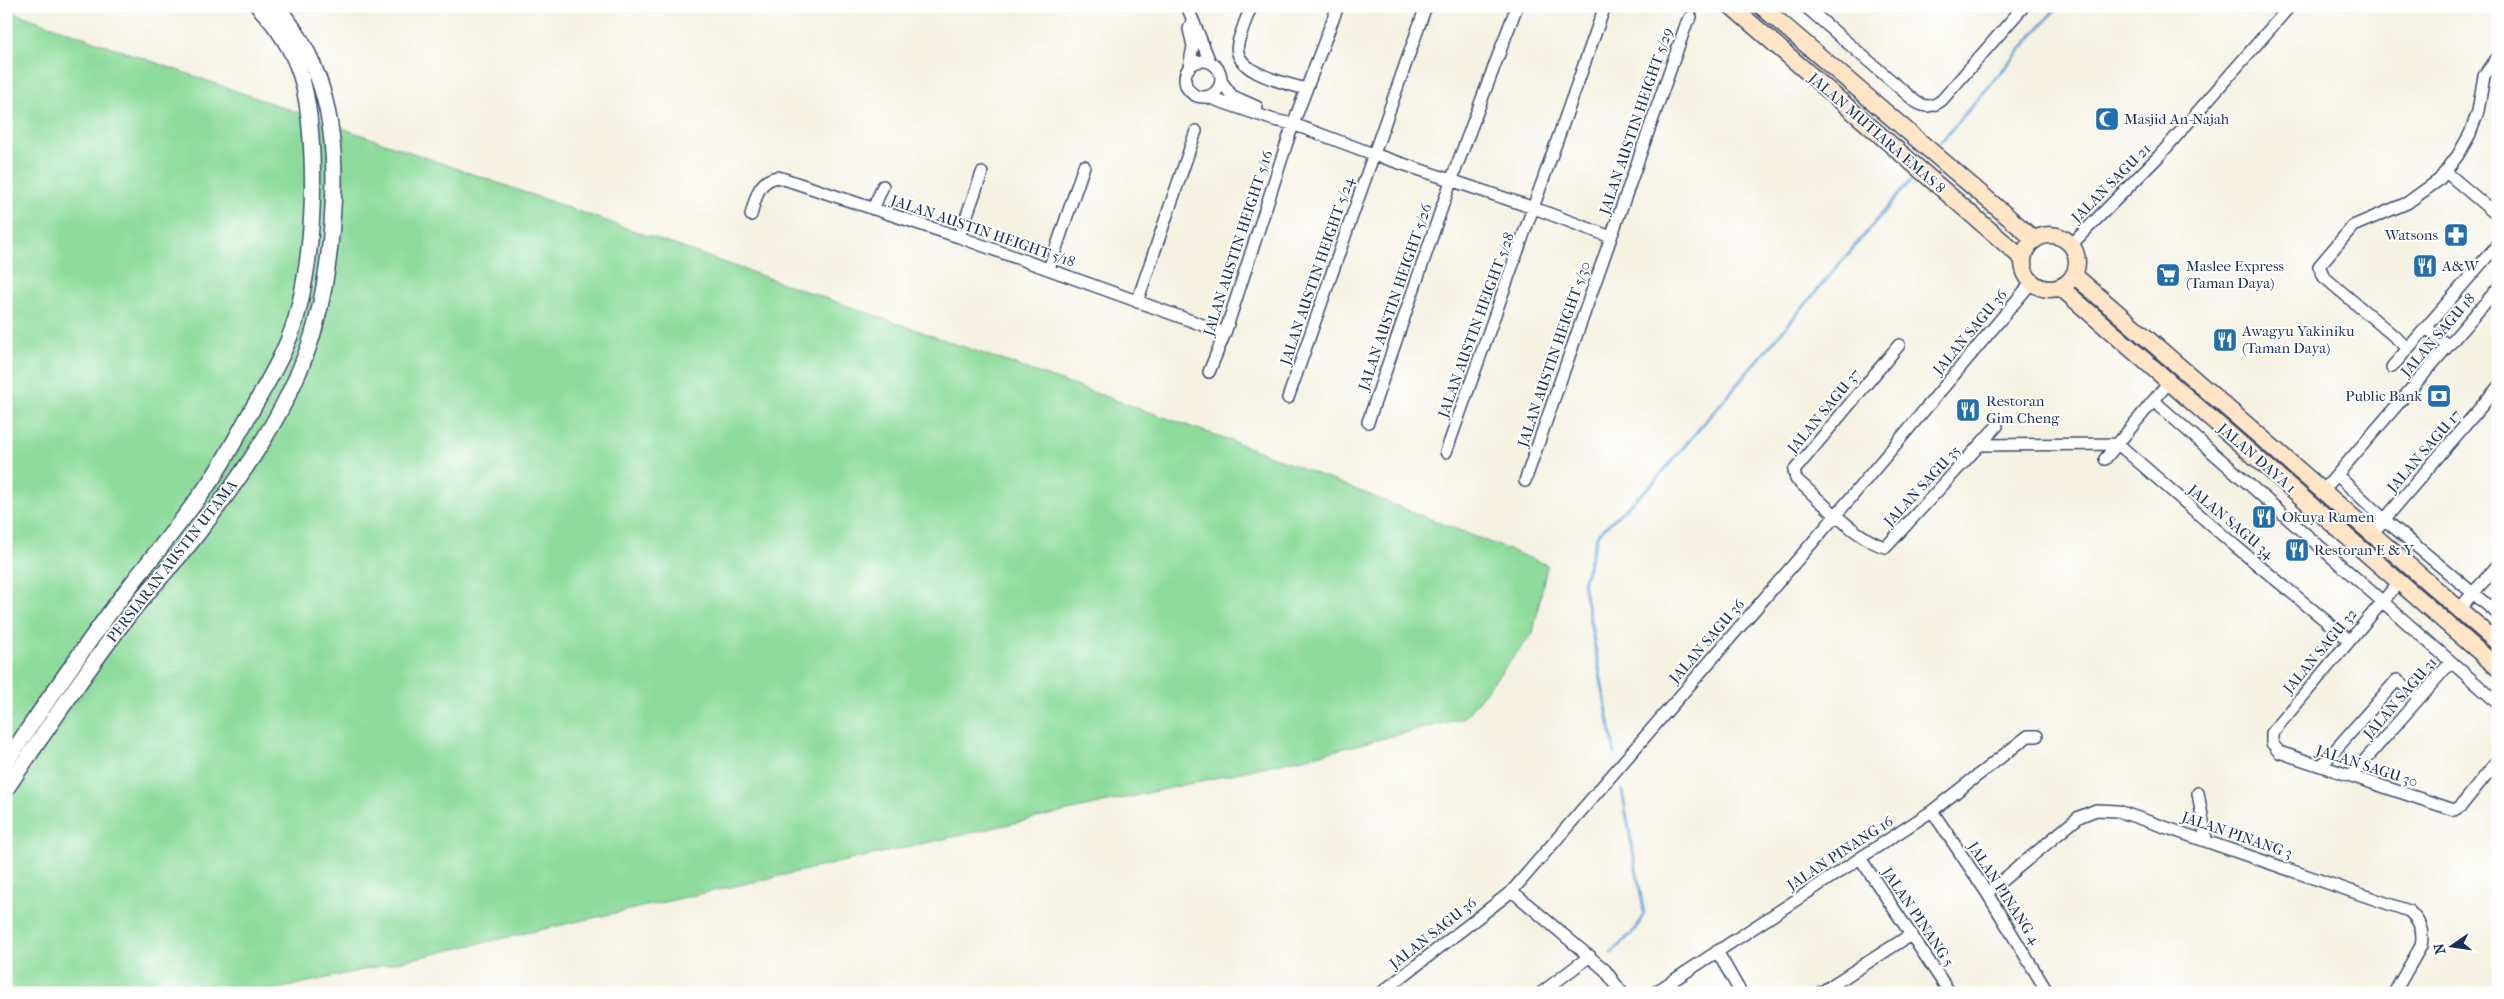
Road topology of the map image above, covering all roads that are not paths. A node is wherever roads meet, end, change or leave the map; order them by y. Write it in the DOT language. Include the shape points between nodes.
graph roads {
  1 [pos="258,6"];
  2 [pos="276,6"];
  3 [pos="1187,6"];
  4 [pos="1251,6"];
  5 [pos="1338,6"];
  6 [pos="1426,6"];
  7 [pos="1516,6"];
  8 [pos="1605,6"];
  9 [pos="1731,6"];
  10 [pos="1762,6"];
  11 [pos="1805,6"];
  12 [pos="2024,6"];
  13 [pos="2290,6"];
  14 [pos="1691,17"];
  15 [pos="1192,21"];
  16 [pos="2498,57"];
  17 [pos="1210,62"];
  18 [pos="1189,67"];
  19 [pos="1221,81"];
  20 [pos="1306,89"];
  21 [pos="1207,97"];
  22 [pos="1288,122"];
  23 [pos="1196,131"];
  24 [pos="1373,154"];
  25 [pos="1084,166"];
  26 [pos="2446,172"];
  27 [pos="982,173"];
  28 [pos="1451,181"];
  29 [pos="883,186"];
  30 [pos="1534,208"];
  31 [pos="873,209"];
  32 [pos="751,215"];
  33 [pos="2498,216"];
  34 [pos="959,237"];
  35 [pos="1611,237"];
  36 [pos="2035,240"];
  37 [pos="2498,244"];
  38 [pos="2070,245"];
  39 [pos="2023,260"];
  40 [pos="1049,269"];
  41 [pos="2074,275"];
  42 [pos="2032,282"];
  43 [pos="2060,287"];
  44 [pos="2498,288"];
  45 [pos="1137,302"];
  46 [pos="2426,327"];
  47 [pos="1225,333"];
  48 [pos="1899,345"];
  49 [pos="2448,346"];
  50 [pos="2408,348"];
  51 [pos="2392,367"];
  52 [pos="1210,372"];
  53 [pos="2169,382"];
  54 [pos="2498,387"];
  55 [pos="1288,398"];
  56 [pos="2154,401"];
  57 [pos="1368,422"];
  58 [pos="1997,426"];
  59 [pos="2118,444"];
  60 [pos="1981,445"];
  61 [pos="1446,452"];
  62 [pos="2105,459"];
  63 [pos="2337,475"];
  64 [pos="1525,481"];
  65 [pos="2323,491"];
  66 [pos="1837,514"];
  67 [pos="2385,520"];
  68 [pos="2372,534"];
  69 [pos="2498,565"];
  70 [pos="2399,582"];
  71 [pos="2473,594"];
  72 [pos="2382,602"];
  73 [pos="2459,609"];
  74 [pos="2498,614"];
  75 [pos="2349,640"];
  76 [pos="2498,643"];
  77 [pos="2451,662"];
  78 [pos="2498,668"];
  79 [pos="2419,698"];
  80 [pos="2498,703"];
  81 [pos="2037,736"];
  82 [pos="2272,743"];
  83 [pos="2498,760"];
  84 [pos="6,762"];
  85 [pos="2321,766"];
  86 [pos="2351,776"];
  87 [pos="6,789"];
  88 [pos="2198,793"];
  89 [pos="1932,811"];
  90 [pos="2206,839"];
  91 [pos="1860,858"];
  92 [pos="1512,891"];
  93 [pos="1987,892"];
  94 [pos="1912,934"];
  95 [pos="1717,951"];
  96 [pos="1590,956"];
  97 [pos="1381,993"];
  98 [pos="1541,993"];
  99 [pos="1622,993"];
  100 [pos="1654,993"];
  101 [pos="1741,993"];
  102 [pos="1820,993"];
  103 [pos="1950,993"];
  104 [pos="2048,993"];
  105 [pos="2394,993"];
  1 -- 84 [label="street, PERSIARAN AUSTIN UTAMA" via="294,54 302,73 305,93 313,193 310,240 299,308 281,358 215,474 160,551 109,614"];
  2 -- 87 [label="street, PERSIARAN AUSTIN UTAMA" via="300,37 327,101 334,155 333,211 316,324 294,381 267,434 192,540 129,614"];
  3 -- 15 [label="street"];
  4 -- 20 [label="street" via="1238,44 1242,62 1259,74"];
  5 -- 20 [label="street, JALAN AUSTIN HEIGHT 5/16"];
  6 -- 24 [label="street, JALAN AUSTIN HEIGHT 5/24"];
  7 -- 28 [label="street, JALAN AUSTIN HEIGHT 5/26"];
  8 -- 30 [label="street, JALAN AUSTIN HEIGHT 5/28"];
  9 -- 39 [label="main road, JALAN MUTIARA EMAS 8"];
  10 -- 36 [label="main road, JALAN MUTIARA EMAS 8"];
  11 -- 12 [label="street" via="1911,97 1926,106 1938,103"];
  13 -- 38 [label="street, JALAN SAGU 21" via="2159,156"];
  14 -- 35 [label="street, JALAN AUSTIN HEIGHT 5/29"];
  15 -- 17 [label="street" via="1197,26"];
  15 -- 18 [label="street" via="1189,29 1193,46"];
  16 -- 26 [label="street" via="2484,76 2470,134"];
  17 -- 18 [label="street" via="1199,61"];
  17 -- 19 [label="street" via="1218,70"];
  18 -- 21 [label="street" via="1184,77 1187,88 1195,96"];
  19 -- 21 [label="street" via="1216,91"];
  19 -- 22 [label="street" via="1232,96"];
  20 -- 22 [label="street, JALAN AUSTIN HEIGHT 5/16"];
  21 -- 22 [label="street"];
  22 -- 24 [label="street"];
  22 -- 47 [label="street, JALAN AUSTIN HEIGHT 5/16"];
  23 -- 45 [label="street"];
  24 -- 28 [label="street"];
  24 -- 55 [label="street, JALAN AUSTIN HEIGHT 5/24"];
  25 -- 40 [label="street"];
  26 -- 33 [label="street"];
  26 -- 50 [label="street" via="2407,204 2352,226 2319,266 2324,277"];
  27 -- 34 [label="street"];
  28 -- 30 [label="street"];
  28 -- 57 [label="street, JALAN AUSTIN HEIGHT 5/26"];
  29 -- 31 [label="street"];
  30 -- 35 [label="street"];
  30 -- 61 [label="street, JALAN AUSTIN HEIGHT 5/28"];
  31 -- 32 [label="street, JALAN AUSTIN HEIGHT 5/18" via="778,178 768,179 759,188"];
  31 -- 34 [label="street, JALAN AUSTIN HEIGHT 5/18"];
  34 -- 40 [label="street, JALAN AUSTIN HEIGHT 5/18"];
  35 -- 64 [label="street, JALAN AUSTIN HEIGHT 5/30"];
  36 -- 38 [label="main road" via="2058,236"];
  36 -- 39 [label="main road" via="2029,245"];
  37 -- 46 [label="street"];
  38 -- 41 [label="main road" via="2076,260"];
  39 -- 42 [label="main road" via="2026,276"];
  40 -- 45 [label="street, JALAN AUSTIN HEIGHT 5/18"];
  41 -- 43 [label="main road"];
  41 -- 65 [label="main road, JALAN DAYA 1"];
  42 -- 43 [label="main road" via="2045,289"];
  42 -- 66 [label="street, JALAN SAGU 36"];
  43 -- 53 [label="main road, JALAN DAYA 1"];
  44 -- 49 [label="street, JALAN SAGU 18"];
  45 -- 47 [label="street, JALAN AUSTIN HEIGHT 5/18"];
  46 -- 49 [label="street"];
  46 -- 50 [label="street"];
  47 -- 52 [label="street, JALAN AUSTIN HEIGHT 5/16"];
  48 -- 66 [label="street, JALAN SAGU 37" via="1794,471 1796,479"];
  49 -- 63 [label="street, JALAN SAGU 18"];
  50 -- 51 [label="street"];
  53 -- 56 [label="street"];
  53 -- 70 [label="main road, JALAN DAYA 1"];
  54 -- 67 [label="street, JALAN SAGU 17"];
  56 -- 59 [label="street"];
  56 -- 72 [label="street"];
  58 -- 60 [label="street, JALAN SAGU 35"];
  59 -- 60 [label="street, JALAN SAGU 35"];
  59 -- 62 [label="street"];
  59 -- 75 [label="street, JALAN SAGU 34"];
  60 -- 66 [label="street, JALAN SAGU 35" via="1886,547 1859,534"];
  63 -- 65 [label="street, JALAN SAGU 18"];
  63 -- 67 [label="street"];
  65 -- 68 [label="main road, JALAN DAYA 1"];
  66 -- 92 [label="street, JALAN SAGU 36"];
  67 -- 68 [label="street, JALAN SAGU 17"];
  67 -- 71 [label="street"];
  68 -- 73 [label="main road, JALAN DAYA 1"];
  69 -- 71 [label="street"];
  70 -- 72 [label="street, JALAN SAGU 32"];
  70 -- 78 [label="main road, JALAN DAYA 1"];
  71 -- 73 [label="street"];
  71 -- 74 [label="street"];
  72 -- 75 [label="street, JALAN SAGU 32"];
  72 -- 77 [label="street"];
  73 -- 76 [label="main road, JALAN DAYA 1"];
  75 -- 82 [label="street, JALAN SAGU 32" via="2272,733"];
  77 -- 79 [label="street, JALAN SAGU 31"];
  77 -- 80 [label="street"];
  79 -- 85 [label="street" via="2397,680"];
  79 -- 86 [label="street, JALAN SAGU 31"];
  81 -- 89 [label="street, JALAN PINANG 16" via="2028,736"];
  82 -- 85 [label="street, JALAN SAGU 30" via="2278,752"];
  83 -- 86 [label="street, JALAN SAGU 30" via="2456,810"];
  85 -- 86 [label="street, JALAN SAGU 30"];
  88 -- 90 [label="street"];
  89 -- 91 [label="street, JALAN PINANG 16"];
  89 -- 93 [label="street, JALAN PINANG 4"];
  90 -- 93 [label="street, JALAN PINANG 3" via="2118,811 2096,810 2079,817"];
  90 -- 105 [label="street, JALAN PINANG 3" via="2409,911 2419,923 2421,946"];
  91 -- 94 [label="street, JALAN PINANG 5"];
  91 -- 95 [label="street, JALAN PINANG 16"];
  92 -- 96 [label="street"];
  92 -- 97 [label="street, JALAN SAGU 36"];
  93 -- 104 [label="street, JALAN PINANG 4"];
  94 -- 102 [label="street"];
  94 -- 103 [label="street, JALAN PINANG 5"];
  95 -- 100 [label="street, JALAN PINANG 16"];
  95 -- 101 [label="street"];
  96 -- 98 [label="street"];
  96 -- 99 [label="street"];
}
